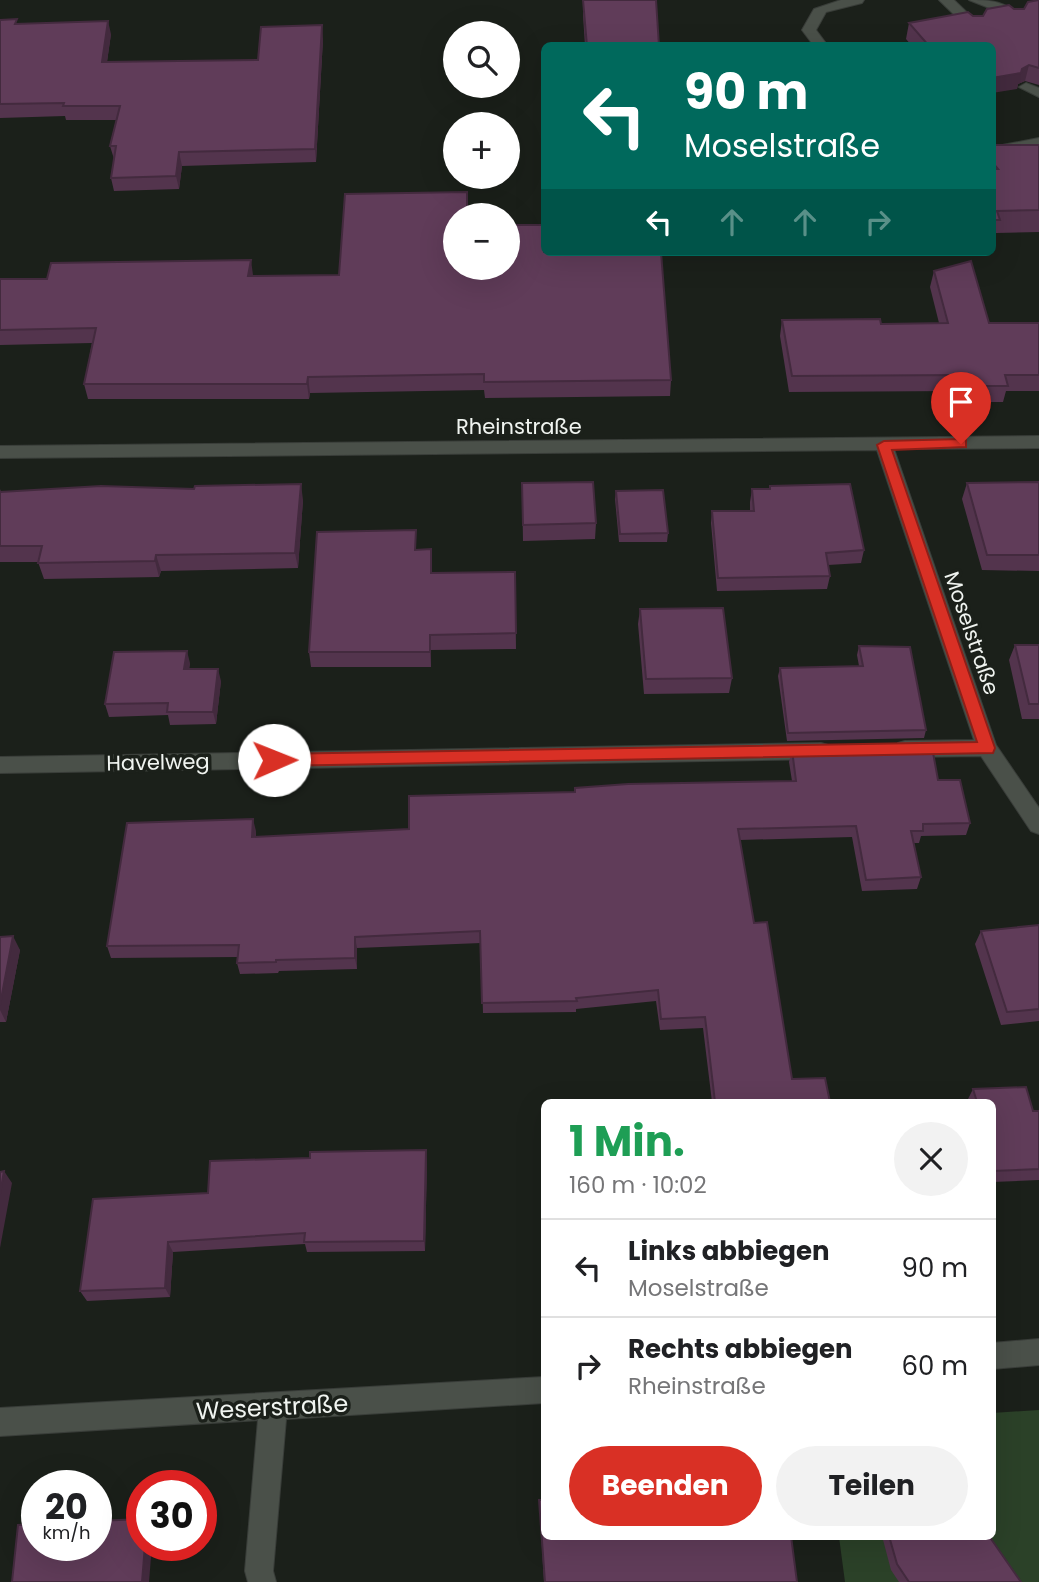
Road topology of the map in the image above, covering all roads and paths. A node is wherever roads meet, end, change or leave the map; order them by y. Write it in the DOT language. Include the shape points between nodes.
graph roads {
  1 [pos="857,0"];
  2 [pos="946,0"];
  3 [pos="976,0"];
  4 [pos="1015,19"];
  5 [pos="974,26"];
  6 [pos="818,42"];
  7 [pos="1039,142"];
  8 [pos="996,151"];
  9 [pos="1039,442"];
  10 [pos="884,445"];
  11 [pos="0,452"];
  12 [pos="987,748"];
  13 [pos="848,750"];
  14 [pos="890,750"];
  15 [pos="0,765"];
  16 [pos="1039,825"];
  17 [pos="1039,1352"];
  18 [pos="996,1356"];
  19 [pos="541,1390"];
  20 [pos="273,1408"];
  21 [pos="0,1422"];
  22 [pos="262,1582"];
  1 -- 6 [label="street" via="821,9 809,30"];
  2 -- 5 [label="street"];
  3 -- 4 [label="street" via="1007,10"];
  7 -- 8 [label="street"];
  9 -- 10 [label="street, Rheinstraße"];
  10 -- 11 [label="street, Rheinstraße"];
  10 -- 12 [label="street, Moselstraße"];
  12 -- 14 [label="street"];
  12 -- 16 [label="street, Moselstraße"];
  13 -- 15 [label="street, Havelweg"];
  17 -- 18 [label="street"];
  19 -- 20 [label="street, Weserstraße"];
  20 -- 21 [label="street, Weserstraße"];
  20 -- 22 [label="street" via="259,1571"];
}
